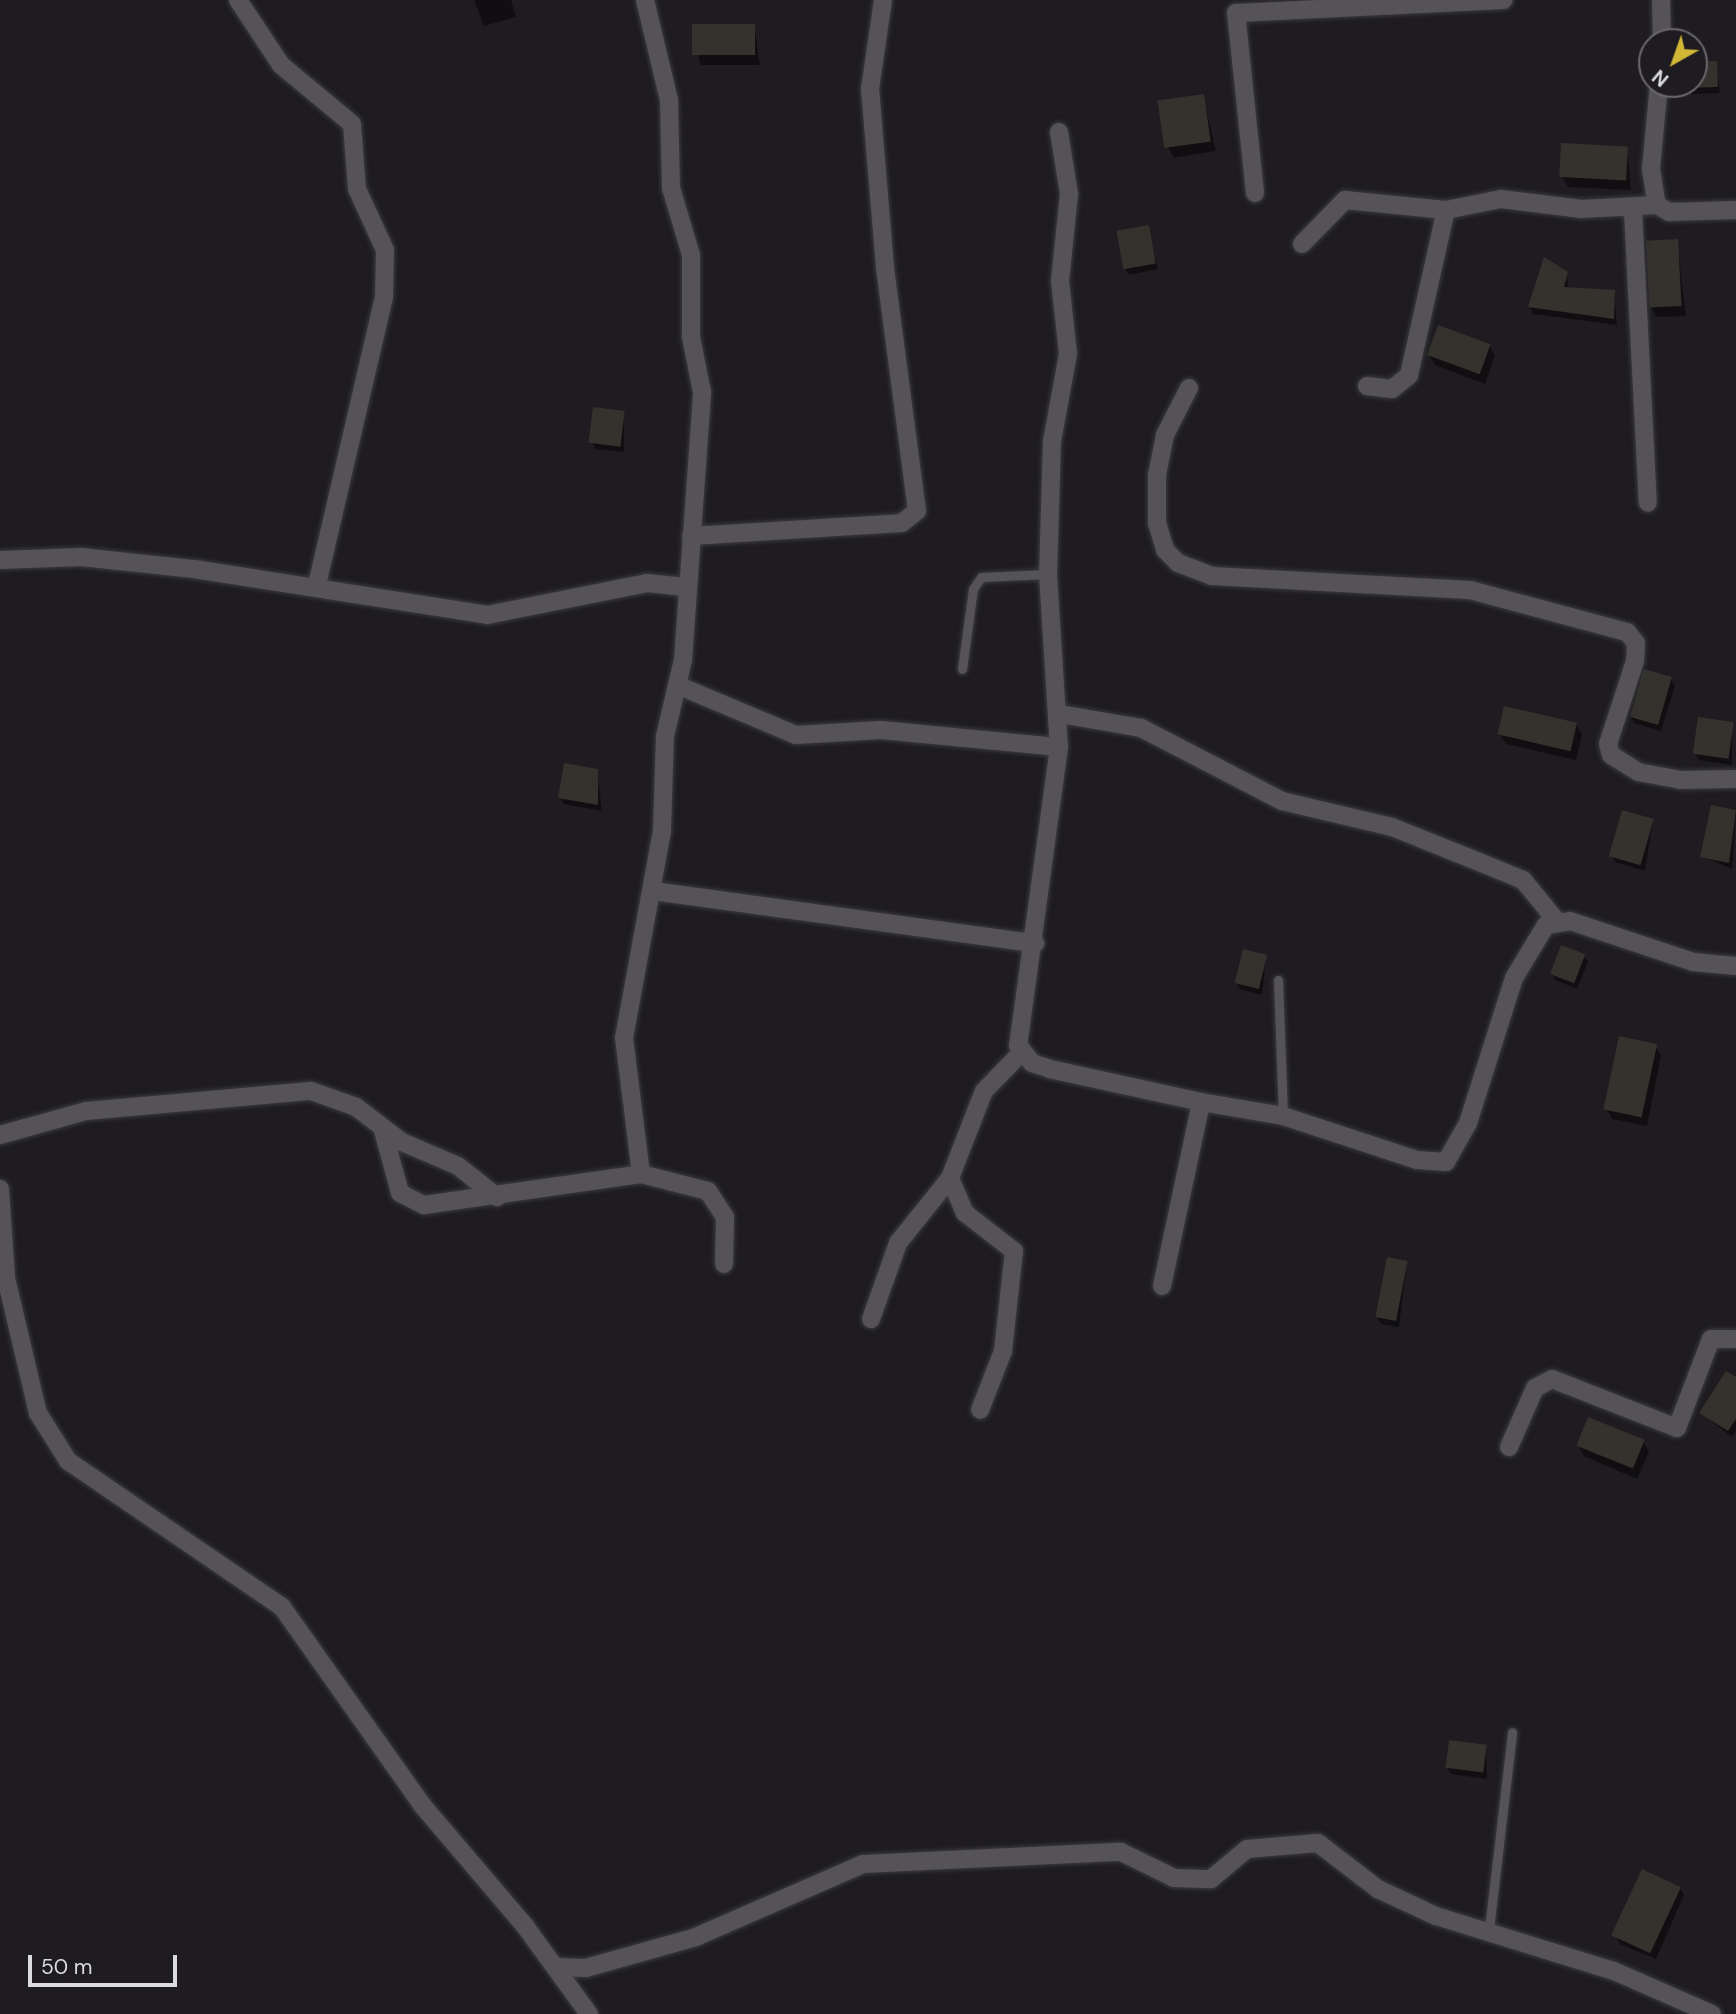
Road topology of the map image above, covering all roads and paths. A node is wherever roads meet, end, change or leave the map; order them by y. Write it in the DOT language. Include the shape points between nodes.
graph roads {
  1 [pos="238,0"];
  2 [pos="645,0"];
  3 [pos="883,0"];
  4 [pos="1504,0"];
  5 [pos="1661,0"];
  6 [pos="1662,28"];
  7 [pos="1658,98"];
  8 [pos="1059,132"];
  9 [pos="1255,193"];
  10 [pos="1657,205"];
  11 [pos="1446,210"];
  12 [pos="1736,210"];
  13 [pos="1633,211"];
  14 [pos="1302,244"];
  15 [pos="1367,386"];
  16 [pos="1189,388"];
  17 [pos="1648,502"];
  18 [pos="691,536"];
  19 [pos="0,560"];
  20 [pos="1048,574"];
  21 [pos="317,585"];
  22 [pos="685,587"];
  23 [pos="962,669"];
  24 [pos="677,685"];
  25 [pos="1060,714"];
  26 [pos="1059,747"];
  27 [pos="1736,779"];
  28 [pos="653,891"];
  29 [pos="1555,919"];
  30 [pos="1035,943"];
  31 [pos="1736,967"];
  32 [pos="1278,980"];
  33 [pos="1021,1053"];
  34 [pos="1201,1102"];
  35 [pos="1283,1116"];
  36 [pos="382,1127"];
  37 [pos="0,1135"];
  38 [pos="641,1174"];
  39 [pos="950,1178"];
  40 [pos="0,1189"];
  41 [pos="497,1198"];
  42 [pos="724,1264"];
  43 [pos="1162,1286"];
  44 [pos="871,1319"];
  45 [pos="1736,1339"];
  46 [pos="981,1409"];
  47 [pos="1509,1447"];
  48 [pos="1512,1732"];
  49 [pos="1489,1929"];
  50 [pos="556,1967"];
  51 [pos="589,2014"];
  52 [pos="1712,2014"];
  1 -- 21 [label="street" via="281,65 352,124 357,189 385,250 384,297"];
  2 -- 18 [label="street" via="669,100 671,188 694,274 691,337 702,392"];
  3 -- 18 [label="street" via="870,89 885,267 917,511 902,523"];
  4 -- 9 [label="street" via="1236,13"];
  5 -- 6 [label="street"];
  7 -- 10 [label="street" via="1651,169"];
  8 -- 20 [label="street" via="1069,194 1060,281 1068,355 1052,441"];
  10 -- 12 [label="street" via="1670,212"];
  10 -- 13 [label="street"];
  11 -- 13 [label="street" via="1501,199"];
  11 -- 14 [label="street" via="1345,200"];
  11 -- 15 [label="street" via="1409,375 1392,389"];
  13 -- 17 [label="street"];
  16 -- 27 [label="street" via="1165,435 1157,475 1157,523 1165,550 1178,563 1212,576 1470,590 1627,632 1636,643 1635,661 1608,744 1611,755 1638,772 1681,780"];
  18 -- 22 [label="street"];
  19 -- 21 [label="street" via="81,556"];
  20 -- 23 [label="lane" via="981,577 973,589"];
  20 -- 25 [label="street"];
  21 -- 22 [label="street" via="487,615 635,585"];
  22 -- 24 [label="street"];
  24 -- 26 [label="street" via="796,735 881,730"];
  24 -- 28 [label="street" via="666,736"];
  25 -- 26 [label="street"];
  25 -- 29 [label="street" via="1141,728 1282,801 1392,827 1484,864 1522,880"];
  26 -- 30 [label="street"];
  28 -- 30 [label="street"];
  28 -- 38 [label="street" via="624,1038"];
  29 -- 31 [label="street" via="1693,961"];
  29 -- 35 [label="street" via="1532,943 1514,978 1468,1123 1446,1162 1416,1160"];
  30 -- 33 [label="street"];
  32 -- 35 [label="lane"];
  33 -- 34 [label="street" via="1050,1069"];
  33 -- 39 [label="street" via="984,1091"];
  34 -- 35 [label="street"];
  34 -- 43 [label="street"];
  36 -- 37 [label="street" via="356,1107 311,1091 268,1090 86,1111"];
  36 -- 41 [label="street" via="458,1166"];
  36 -- 41 [label="street" via="400,1193 409,1201 424,1205"];
  38 -- 41 [label="street"];
  38 -- 42 [label="street" via="708,1191 720,1200"];
  39 -- 44 [label="street" via="898,1242"];
  39 -- 46 [label="street" via="964,1213 1014,1251 1003,1351"];
  40 -- 50 [label="street" via="6,1278 38,1413 68,1461 282,1607 422,1805"];
  45 -- 47 [label="street" via="1711,1339 1677,1429 1552,1379 1535,1388"];
  48 -- 49 [label="lane"];
  49 -- 50 [label="street" via="1436,1916 1378,1889 1318,1843 1247,1849 1211,1879 1174,1878 1121,1852 1033,1853 863,1864 696,1937 586,1968"];
  49 -- 52 [label="street" via="1614,1971"];
  50 -- 51 [label="street"];
}
